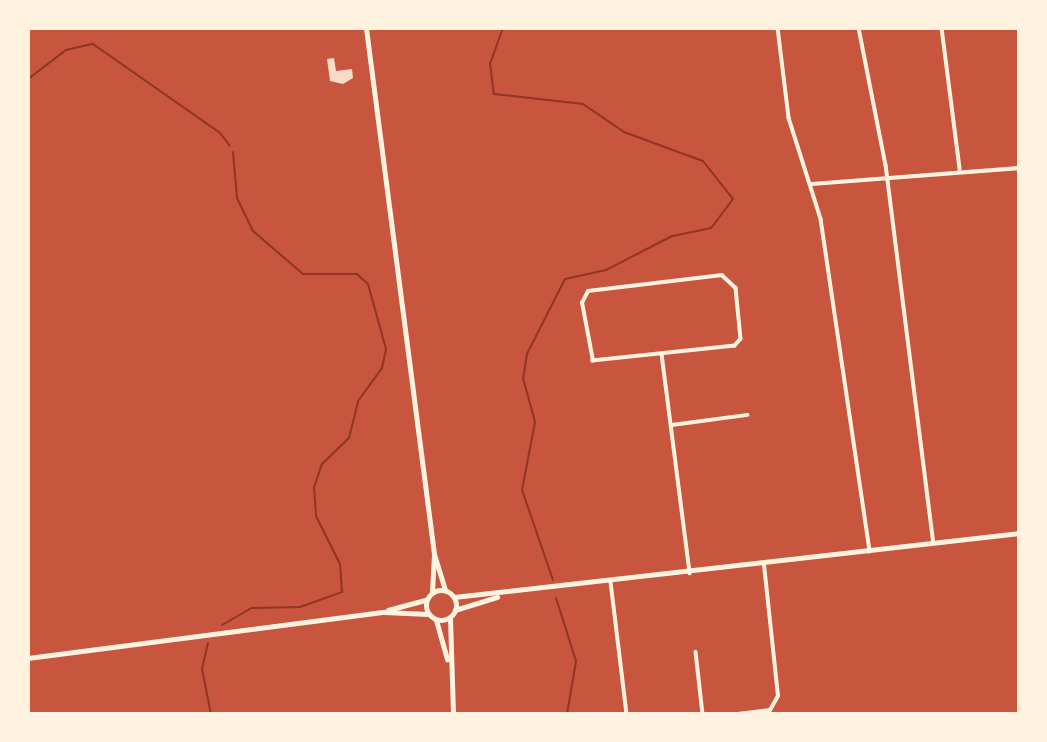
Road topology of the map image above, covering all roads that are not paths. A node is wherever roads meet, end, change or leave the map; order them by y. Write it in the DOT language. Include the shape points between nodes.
graph roads {
  1 [pos="366,28"];
  2 [pos="778,28"];
  3 [pos="859,28"];
  4 [pos="942,28"];
  5 [pos="1019,167"];
  6 [pos="960,169"];
  7 [pos="887,174"];
  8 [pos="812,184"];
  9 [pos="662,354"];
  10 [pos="747,415"];
  11 [pos="672,425"];
  12 [pos="1019,533"];
  13 [pos="934,543"];
  14 [pos="870,551"];
  15 [pos="434,554"];
  16 [pos="764,564"];
  17 [pos="690,573"];
  18 [pos="611,582"];
  19 [pos="446,590"];
  20 [pos="432,593"];
  21 [pos="497,596"];
  22 [pos="454,597"];
  23 [pos="426,600"];
  24 [pos="455,610"];
  25 [pos="384,612"];
  26 [pos="428,614"];
  27 [pos="450,618"];
  28 [pos="436,620"];
  29 [pos="696,652"];
  30 [pos="28,658"];
  31 [pos="447,659"];
  32 [pos="453,714"];
  33 [pos="626,714"];
  34 [pos="703,714"];
  35 [pos="738,714"];
  1 -- 15 [label="main road"];
  2 -- 8 [label="street" via="789,118"];
  3 -- 7 [label="street"];
  4 -- 6 [label="street"];
  5 -- 6 [label="street"];
  6 -- 7 [label="street"];
  7 -- 8 [label="street"];
  7 -- 13 [label="street"];
  8 -- 14 [label="street"];
  9 -- 9 [label="street" via="739,343 730,278 583,296 593,361"];
  9 -- 11 [label="street"];
  10 -- 11 [label="street"];
  11 -- 17 [label="street"];
  12 -- 13 [label="street"];
  13 -- 14 [label="street"];
  14 -- 16 [label="street"];
  15 -- 19 [label="main road"];
  15 -- 20 [label="main road"];
  16 -- 17 [label="street"];
  16 -- 35 [label="street" via="776,705"];
  17 -- 18 [label="street"];
  18 -- 21 [label="street"];
  18 -- 33 [label="street"];
  19 -- 20 [label="main road"];
  19 -- 22 [label="main road"];
  20 -- 23 [label="main road"];
  21 -- 22 [label="street"];
  21 -- 24 [label="street"];
  22 -- 24 [label="main road"];
  23 -- 25 [label="street"];
  23 -- 26 [label="main road"];
  24 -- 27 [label="main road"];
  25 -- 26 [label="street"];
  25 -- 30 [label="street"];
  26 -- 28 [label="main road"];
  27 -- 28 [label="main road"];
  27 -- 31 [label="main road"];
  28 -- 31 [label="main road"];
  29 -- 34 [label="street"];
  31 -- 32 [label="main road"];
}
